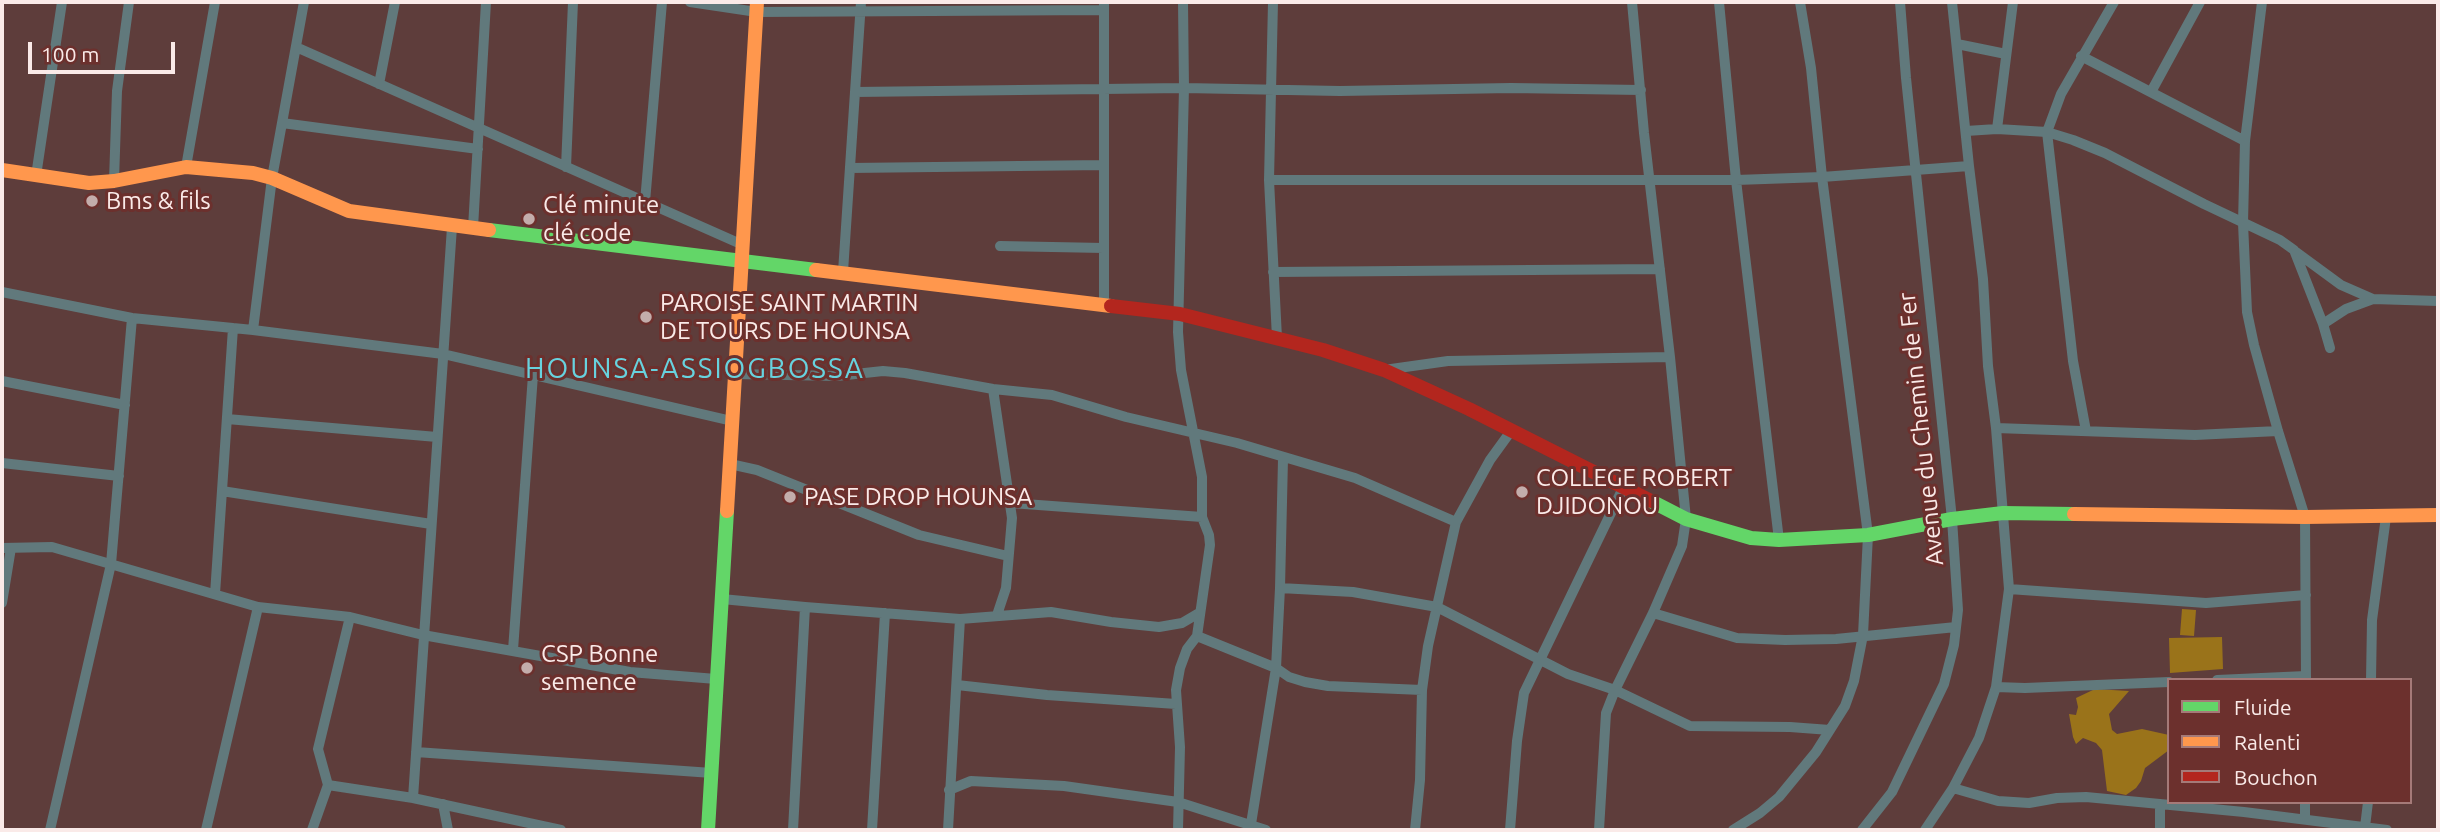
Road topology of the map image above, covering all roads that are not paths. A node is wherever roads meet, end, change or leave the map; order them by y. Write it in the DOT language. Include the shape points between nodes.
graph roads {
  1 [pos="62,2"];
  2 [pos="129,2"];
  3 [pos="215,2"];
  4 [pos="304,2"];
  5 [pos="395,2"];
  6 [pos="486,2"];
  7 [pos="573,2"];
  8 [pos="662,2"];
  9 [pos="690,2"];
  10 [pos="1183,2"];
  11 [pos="1273,2"];
  12 [pos="1632,2"];
  13 [pos="1719,2"];
  14 [pos="1800,2"];
  15 [pos="1900,2"];
  16 [pos="1952,2"];
  17 [pos="2012,2"];
  18 [pos="2114,2"];
  19 [pos="2200,2"];
  20 [pos="2262,2"];
  21 [pos="1104,6"];
  22 [pos="757,7"];
  23 [pos="861,7"];
  24 [pos="1956,44"];
  25 [pos="296,47"];
  26 [pos="2006,54"];
  27 [pos="2081,56"];
  28 [pos="379,84"];
  29 [pos="1184,88"];
  30 [pos="1272,89"];
  31 [pos="1104,90"];
  32 [pos="1641,90"];
  33 [pos="855,92"];
  34 [pos="2151,92"];
  35 [pos="282,123"];
  36 [pos="479,127"];
  37 [pos="1997,129"];
  38 [pos="1966,131"];
  39 [pos="2047,132"];
  40 [pos="2245,141"];
  41 [pos="478,149"];
  42 [pos="1104,166"];
  43 [pos="1969,166"];
  44 [pos="186,167"];
  45 [pos="566,167"];
  46 [pos="850,168"];
  47 [pos="1915,169"];
  48 [pos="2,170"];
  49 [pos="36,176"];
  50 [pos="1822,177"];
  51 [pos="272,178"];
  52 [pos="1269,180"];
  53 [pos="1650,180"];
  54 [pos="1736,180"];
  55 [pos="114,181"];
  56 [pos="645,201"];
  57 [pos="2243,223"];
  58 [pos="452,227"];
  59 [pos="473,228"];
  60 [pos="1000,246"];
  61 [pos="1104,248"];
  62 [pos="2294,250"];
  63 [pos="743,252"];
  64 [pos="1660,268"];
  65 [pos="843,272"];
  66 [pos="1273,272"];
  67 [pos="2,292"];
  68 [pos="2373,299"];
  69 [pos="2438,301"];
  70 [pos="1104,305"];
  71 [pos="1180,314"];
  72 [pos="132,318"];
  73 [pos="2323,324"];
  74 [pos="233,328"];
  75 [pos="253,330"];
  76 [pos="1277,338"];
  77 [pos="2330,348"];
  78 [pos="443,354"];
  79 [pos="1670,357"];
  80 [pos="1384,370"];
  81 [pos="735,374"];
  82 [pos="533,375"];
  83 [pos="2,381"];
  84 [pos="993,388"];
  85 [pos="125,405"];
  86 [pos="227,419"];
  87 [pos="733,421"];
  88 [pos="1996,428"];
  89 [pos="1511,431"];
  90 [pos="2086,431"];
  91 [pos="2278,431"];
  92 [pos="1194,434"];
  93 [pos="438,437"];
  94 [pos="1283,458"];
  95 [pos="2,463"];
  96 [pos="730,464"];
  97 [pos="119,476"];
  98 [pos="1622,488"];
  99 [pos="222,491"];
  100 [pos="1011,503"];
  101 [pos="2003,513"];
  102 [pos="2438,515"];
  103 [pos="1202,517"];
  104 [pos="2305,517"];
  105 [pos="2386,517"];
  106 [pos="1686,519"];
  107 [pos="1952,519"];
  108 [pos="1456,523"];
  109 [pos="431,524"];
  110 [pos="1868,535"];
  111 [pos="1779,540"];
  112 [pos="6,548"];
  113 [pos="1008,556"];
  114 [pos="111,564"];
  115 [pos="1280,588"];
  116 [pos="2009,589"];
  117 [pos="215,594"];
  118 [pos="2305,595"];
  119 [pos="722,598"];
  120 [pos="2,603"];
  121 [pos="258,607"];
  122 [pos="805,607"];
  123 [pos="1437,607"];
  124 [pos="885,613"];
  125 [pos="1199,613"];
  126 [pos="1653,613"];
  127 [pos="997,615"];
  128 [pos="350,617"];
  129 [pos="960,619"];
  130 [pos="1956,627"];
  131 [pos="423,635"];
  132 [pos="1863,635"];
  133 [pos="1197,636"];
  134 [pos="513,650"];
  135 [pos="1539,659"];
  136 [pos="1276,668"];
  137 [pos="2306,678"];
  138 [pos="2371,678"];
  139 [pos="716,679"];
  140 [pos="2167,682"];
  141 [pos="957,685"];
  142 [pos="1996,687"];
  143 [pos="1422,690"];
  144 [pos="1615,690"];
  145 [pos="1176,704"];
  146 [pos="1830,730"];
  147 [pos="416,752"];
  148 [pos="712,773"];
  149 [pos="328,785"];
  150 [pos="1953,788"];
  151 [pos="949,790"];
  152 [pos="413,798"];
  153 [pos="1178,802"];
  154 [pos="443,804"];
  155 [pos="2160,804"];
  156 [pos="2305,804"];
  157 [pos="2368,804"];
  158 [pos="2305,819"];
  159 [pos="1251,824"];
  160 [pos="2365,827"];
  161 [pos="50,830"];
  162 [pos="206,830"];
  163 [pos="312,830"];
  164 [pos="449,830"];
  165 [pos="561,830"];
  166 [pos="708,830"];
  167 [pos="793,830"];
  168 [pos="872,830"];
  169 [pos="947,830"];
  170 [pos="1178,830"];
  171 [pos="1266,830"];
  172 [pos="1415,830"];
  173 [pos="1510,830"];
  174 [pos="1599,830"];
  175 [pos="1733,830"];
  176 [pos="1862,830"];
  177 [pos="1925,830"];
  178 [pos="2160,830"];
  179 [pos="2387,830"];
  1 -- 49 [label="street"];
  2 -- 55 [label="street" via="117,91"];
  3 -- 44 [label="street"];
  4 -- 25 [label="street"];
  5 -- 28 [label="street"];
  6 -- 36 [label="street"];
  7 -- 45 [label="street"];
  8 -- 56 [label="street"];
  9 -- 22 [label="street"];
  10 -- 29 [label="street"];
  11 -- 30 [label="street"];
  12 -- 32 [label="street"];
  13 -- 54 [label="street"];
  14 -- 50 [label="street"];
  15 -- 47 [label="street, Avenue du Chemin de Fer"];
  16 -- 24 [label="street"];
  17 -- 26 [label="street"];
  18 -- 27 [label="street"];
  19 -- 34 [label="street"];
  20 -- 40 [label="street"];
  21 -- 23 [label="street"];
  21 -- 31 [label="street"];
  22 -- 23 [label="street"];
  22 -- 63 [label="street"];
  23 -- 33 [label="street"];
  24 -- 26 [label="street"];
  24 -- 38 [label="street"];
  25 -- 28 [label="street"];
  25 -- 35 [label="street"];
  26 -- 37 [label="street"];
  27 -- 34 [label="street"];
  27 -- 39 [label="street"];
  28 -- 36 [label="street"];
  29 -- 30 [label="street"];
  29 -- 31 [label="street"];
  29 -- 71 [label="street"];
  30 -- 32 [label="street"];
  30 -- 52 [label="street"];
  31 -- 33 [label="street"];
  31 -- 42 [label="street"];
  32 -- 53 [label="street"];
  33 -- 46 [label="street"];
  34 -- 40 [label="street"];
  35 -- 41 [label="street"];
  35 -- 51 [label="street"];
  36 -- 41 [label="street"];
  36 -- 45 [label="street"];
  37 -- 38 [label="street"];
  37 -- 39 [label="street"];
  38 -- 43 [label="street"];
  39 -- 57 [label="street" via="2105,153"];
  39 -- 90 [label="street" via="2073,361"];
  40 -- 57 [label="street"];
  41 -- 59 [label="street"];
  42 -- 46 [label="street"];
  42 -- 61 [label="street"];
  43 -- 47 [label="street"];
  43 -- 88 [label="street"];
  44 -- 51 [label="street"];
  44 -- 55 [label="street"];
  45 -- 56 [label="street"];
  46 -- 65 [label="street"];
  47 -- 50 [label="street"];
  47 -- 107 [label="street, Avenue du Chemin de Fer"];
  48 -- 49 [label="street"];
  49 -- 55 [label="street" via="89,183"];
  50 -- 54 [label="street"];
  50 -- 110 [label="street"];
  51 -- 58 [label="street" via="349,211"];
  51 -- 75 [label="street"];
  52 -- 53 [label="street"];
  52 -- 66 [label="street"];
  53 -- 54 [label="street"];
  53 -- 64 [label="street"];
  54 -- 111 [label="street"];
  56 -- 63 [label="street"];
  57 -- 62 [label="street"];
  57 -- 91 [label="street" via="2247,312"];
  58 -- 59 [label="street"];
  58 -- 78 [label="street"];
  59 -- 63 [label="street"];
  60 -- 61 [label="street"];
  61 -- 70 [label="street"];
  62 -- 68 [label="street" via="2341,285"];
  62 -- 73 [label="street"];
  63 -- 65 [label="street"];
  63 -- 81 [label="street"];
  64 -- 66 [label="street"];
  64 -- 79 [label="street"];
  65 -- 70 [label="street"];
  66 -- 76 [label="street"];
  67 -- 72 [label="street"];
  68 -- 69 [label="street"];
  68 -- 73 [label="street"];
  70 -- 71 [label="street"];
  71 -- 76 [label="street"];
  71 -- 92 [label="street" via="1181,370"];
  72 -- 74 [label="street"];
  72 -- 85 [label="street"];
  73 -- 77 [label="street"];
  74 -- 75 [label="street"];
  74 -- 86 [label="street"];
  75 -- 78 [label="street"];
  76 -- 80 [label="street"];
  78 -- 82 [label="street"];
  78 -- 93 [label="street"];
  79 -- 80 [label="street" via="1448,361"];
  79 -- 106 [label="street"];
  80 -- 89 [label="street"];
  81 -- 84 [label="street" via="837,376 883,371"];
  81 -- 87 [label="street"];
  82 -- 87 [label="street"];
  82 -- 134 [label="street"];
  83 -- 85 [label="street"];
  84 -- 92 [label="street" via="1052,396"];
  84 -- 100 [label="street"];
  85 -- 97 [label="street"];
  86 -- 93 [label="street"];
  86 -- 99 [label="street"];
  87 -- 96 [label="street"];
  88 -- 90 [label="street"];
  88 -- 101 [label="street"];
  89 -- 98 [label="street"];
  89 -- 108 [label="street"];
  90 -- 91 [label="street" via="2195,435"];
  91 -- 104 [label="street"];
  92 -- 94 [label="street"];
  92 -- 103 [label="street" via="1202,478"];
  93 -- 109 [label="street"];
  94 -- 108 [label="street" via="1355,478"];
  94 -- 115 [label="street"];
  95 -- 97 [label="street"];
  96 -- 113 [label="street" via="768,474 919,535"];
  96 -- 119 [label="street"];
  97 -- 114 [label="street"];
  98 -- 106 [label="street"];
  98 -- 135 [label="street"];
  99 -- 109 [label="street"];
  99 -- 117 [label="street"];
  100 -- 103 [label="street"];
  100 -- 113 [label="street"];
  101 -- 104 [label="street"];
  101 -- 107 [label="street"];
  101 -- 116 [label="street"];
  102 -- 105 [label="street"];
  103 -- 125 [label="street" via="1210,545"];
  104 -- 105 [label="street"];
  104 -- 118 [label="street"];
  105 -- 138 [label="street" via="2372,620"];
  106 -- 111 [label="street" via="1751,538"];
  106 -- 126 [label="street" via="1682,546"];
  107 -- 110 [label="street"];
  107 -- 130 [label="street, Avenue du Chemin de Fer"];
  108 -- 123 [label="street"];
  109 -- 131 [label="street"];
  110 -- 111 [label="street"];
  110 -- 132 [label="street"];
  112 -- 114 [label="street" via="52,547"];
  112 -- 120 [label="street"];
  113 -- 127 [label="street" via="1006,588"];
  114 -- 117 [label="street"];
  114 -- 161 [label="street"];
  115 -- 123 [label="street" via="1353,592"];
  115 -- 136 [label="street"];
  116 -- 118 [label="street" via="2206,603"];
  116 -- 142 [label="street"];
  117 -- 121 [label="street"];
  118 -- 137 [label="street"];
  119 -- 122 [label="street"];
  119 -- 139 [label="street"];
  121 -- 128 [label="street"];
  121 -- 162 [label="street"];
  122 -- 124 [label="street"];
  122 -- 167 [label="street"];
  123 -- 135 [label="street"];
  123 -- 143 [label="street"];
  124 -- 129 [label="street"];
  124 -- 168 [label="street"];
  125 -- 127 [label="street" via="1182,623 1159,627 1051,612"];
  125 -- 133 [label="street"];
  126 -- 132 [label="street" via="1737,638 1810,640"];
  126 -- 144 [label="street"];
  127 -- 129 [label="street"];
  128 -- 131 [label="street"];
  128 -- 149 [label="street" via="318,749"];
  129 -- 141 [label="street"];
  130 -- 132 [label="street"];
  130 -- 176 [label="street, Avenue du Chemin de Fer" via="1944,684 1892,792"];
  131 -- 134 [label="street"];
  131 -- 147 [label="street"];
  132 -- 146 [label="street" via="1854,681"];
  133 -- 136 [label="street"];
  133 -- 145 [label="street" via="1180,668"];
  134 -- 139 [label="street" via="629,672"];
  135 -- 144 [label="street"];
  135 -- 173 [label="street" via="1524,693"];
  136 -- 143 [label="street" via="1305,682"];
  136 -- 159 [label="street"];
  139 -- 148 [label="street"];
  140 -- 142 [label="street"];
  141 -- 145 [label="street"];
  141 -- 151 [label="street"];
  142 -- 150 [label="street" via="1979,738"];
  143 -- 172 [label="street"];
  144 -- 146 [label="street" via="1690,726"];
  144 -- 174 [label="street" via="1606,713"];
  145 -- 153 [label="street"];
  146 -- 175 [label="street" via="1779,797"];
  147 -- 148 [label="street"];
  147 -- 152 [label="street"];
  148 -- 166 [label="street"];
  149 -- 152 [label="street"];
  149 -- 163 [label="street"];
  150 -- 155 [label="street" via="1998,802 2086,797"];
  150 -- 177 [label="street"];
  151 -- 153 [label="street" via="971,781 1004,782"];
  151 -- 169 [label="street"];
  152 -- 154 [label="street"];
  153 -- 159 [label="street"];
  153 -- 170 [label="street"];
  154 -- 164 [label="street"];
  154 -- 165 [label="street"];
  155 -- 158 [label="street"];
  155 -- 178 [label="street"];
  156 -- 158 [label="street"];
  157 -- 160 [label="street"];
  158 -- 160 [label="street"];
  159 -- 171 [label="street"];
  160 -- 179 [label="street"];
}
